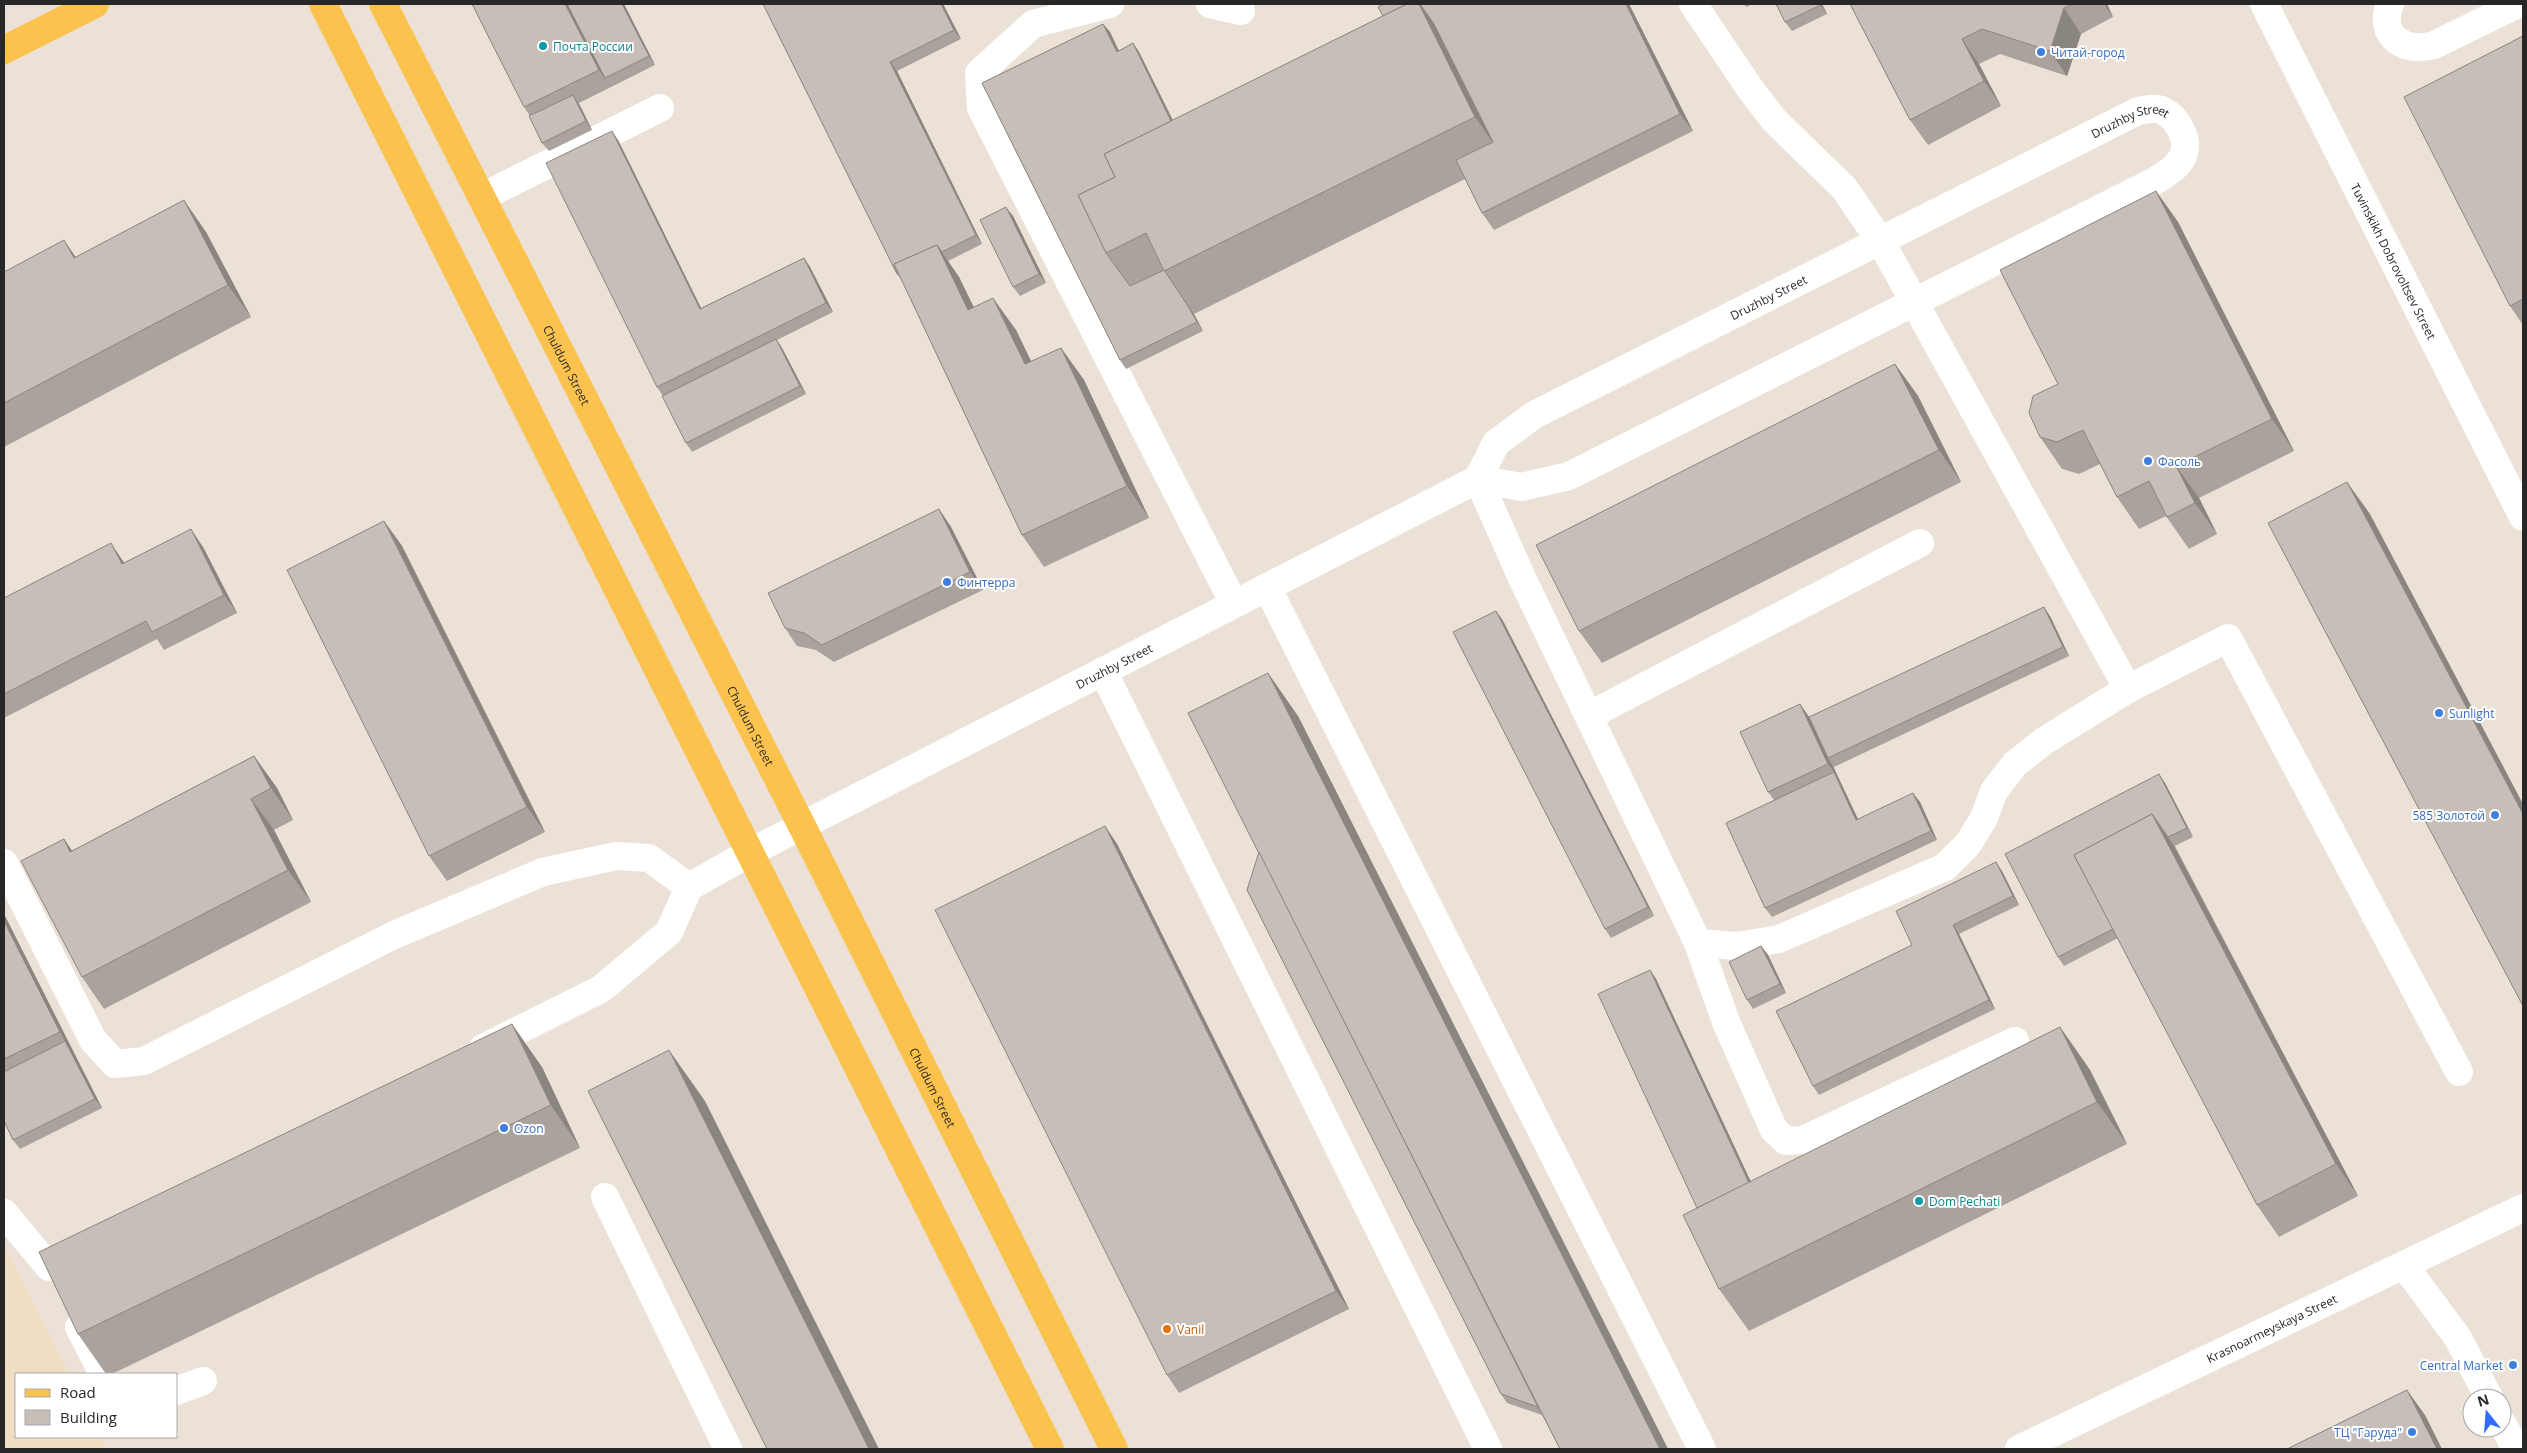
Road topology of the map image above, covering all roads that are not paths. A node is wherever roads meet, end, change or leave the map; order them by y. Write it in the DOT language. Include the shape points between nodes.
graph roads {
  1 [pos="95,4"];
  2 [pos="323,4"];
  3 [pos="383,4"];
  4 [pos="1110,4"];
  5 [pos="1210,4"];
  6 [pos="1693,4"];
  7 [pos="2264,4"];
  8 [pos="2390,4"];
  9 [pos="2518,4"];
  10 [pos="1241,12"];
  11 [pos="4,50"];
  12 [pos="660,108"];
  13 [pos="482,197"];
  14 [pos="1881,242"];
  15 [pos="1915,301"];
  16 [pos="1478,479"];
  17 [pos="2520,504"];
  18 [pos="1920,543"];
  19 [pos="1267,587"];
  20 [pos="1234,604"];
  21 [pos="1103,671"];
  22 [pos="2128,689"];
  23 [pos="1590,715"];
  24 [pos="802,826"];
  25 [pos="751,852"];
  26 [pos="4,863"];
  27 [pos="689,886"];
  28 [pos="1698,943"];
  29 [pos="2015,1041"];
  30 [pos="461,1059"];
  31 [pos="2459,1072"];
  32 [pos="605,1196"];
  33 [pos="2523,1208"];
  34 [pos="4,1213"];
  35 [pos="73,1254"];
  36 [pos="2404,1265"];
  37 [pos="49,1267"];
  38 [pos="102,1373"];
  39 [pos="203,1381"];
  40 [pos="2484,1388"];
  41 [pos="178,1390"];
  42 [pos="728,1449"];
  43 [pos="1050,1449"];
  44 [pos="1114,1449"];
  45 [pos="1488,1449"];
  46 [pos="1702,1449"];
  47 [pos="2020,1449"];
  1 -- 11 [label="main road"];
  2 -- 25 [label="main road"];
  3 -- 13 [label="main road, Chuldum Street"];
  4 -- 20 [label="street" via="1033,24 979,73 980,108"];
  5 -- 10 [label="street"];
  6 -- 14 [label="street" via="1774,120 1844,188"];
  7 -- 17 [label="street, Tuvinskikh Dobrovoltsev Street"];
  8 -- 9 [label="street" via="2387,21 2395,39 2412,49 2434,45"];
  12 -- 13 [label="street"];
  13 -- 24 [label="main road, Chuldum Street"];
  14 -- 15 [label="street"];
  14 -- 15 [label="street, Druzhby Street" via="2138,111 2158,109 2167,113 2181,130 2184,153 2163,176"];
  14 -- 16 [label="street, Druzhby Street" via="1534,414 1496,443"];
  15 -- 16 [label="street, Druzhby Street" via="1569,476 1521,487"];
  15 -- 22 [label="street"];
  16 -- 19 [label="street, Druzhby Street"];
  16 -- 23 [label="street" via="1522,578"];
  18 -- 23 [label="street"];
  19 -- 20 [label="street, Druzhby Street"];
  19 -- 46 [label="street"];
  20 -- 21 [label="street, Druzhby Street"];
  21 -- 24 [label="street, Druzhby Street"];
  21 -- 45 [label="street"];
  22 -- 28 [label="street" via="2044,741 2015,764 1994,791 1984,818 1968,844 1944,867 1779,939 1737,946"];
  22 -- 31 [label="street" via="2228,638"];
  23 -- 28 [label="street"];
  24 -- 25 [label="street, Druzhby Street"];
  24 -- 44 [label="main road, Chuldum Street"];
  25 -- 27 [label="street, Druzhby Street"];
  25 -- 43 [label="main road"];
  26 -- 27 [label="street" via="93,1040 115,1064 144,1061 394,935 543,872 616,856 649,858"];
  27 -- 30 [label="street" via="669,932 601,989"];
  28 -- 29 [label="street" via="1726,1022 1774,1130 1786,1141 1803,1140"];
  32 -- 42 [label="street"];
  33 -- 36 [label="street, Krasnoarmeyskaya Street"];
  34 -- 37 [label="street"];
  35 -- 37 [label="street"];
  36 -- 40 [label="street" via="2458,1338"];
  36 -- 47 [label="street, Krasnoarmeyskaya Street"];
  37 -- 38 [label="street"];
  39 -- 41 [label="street"];
}
